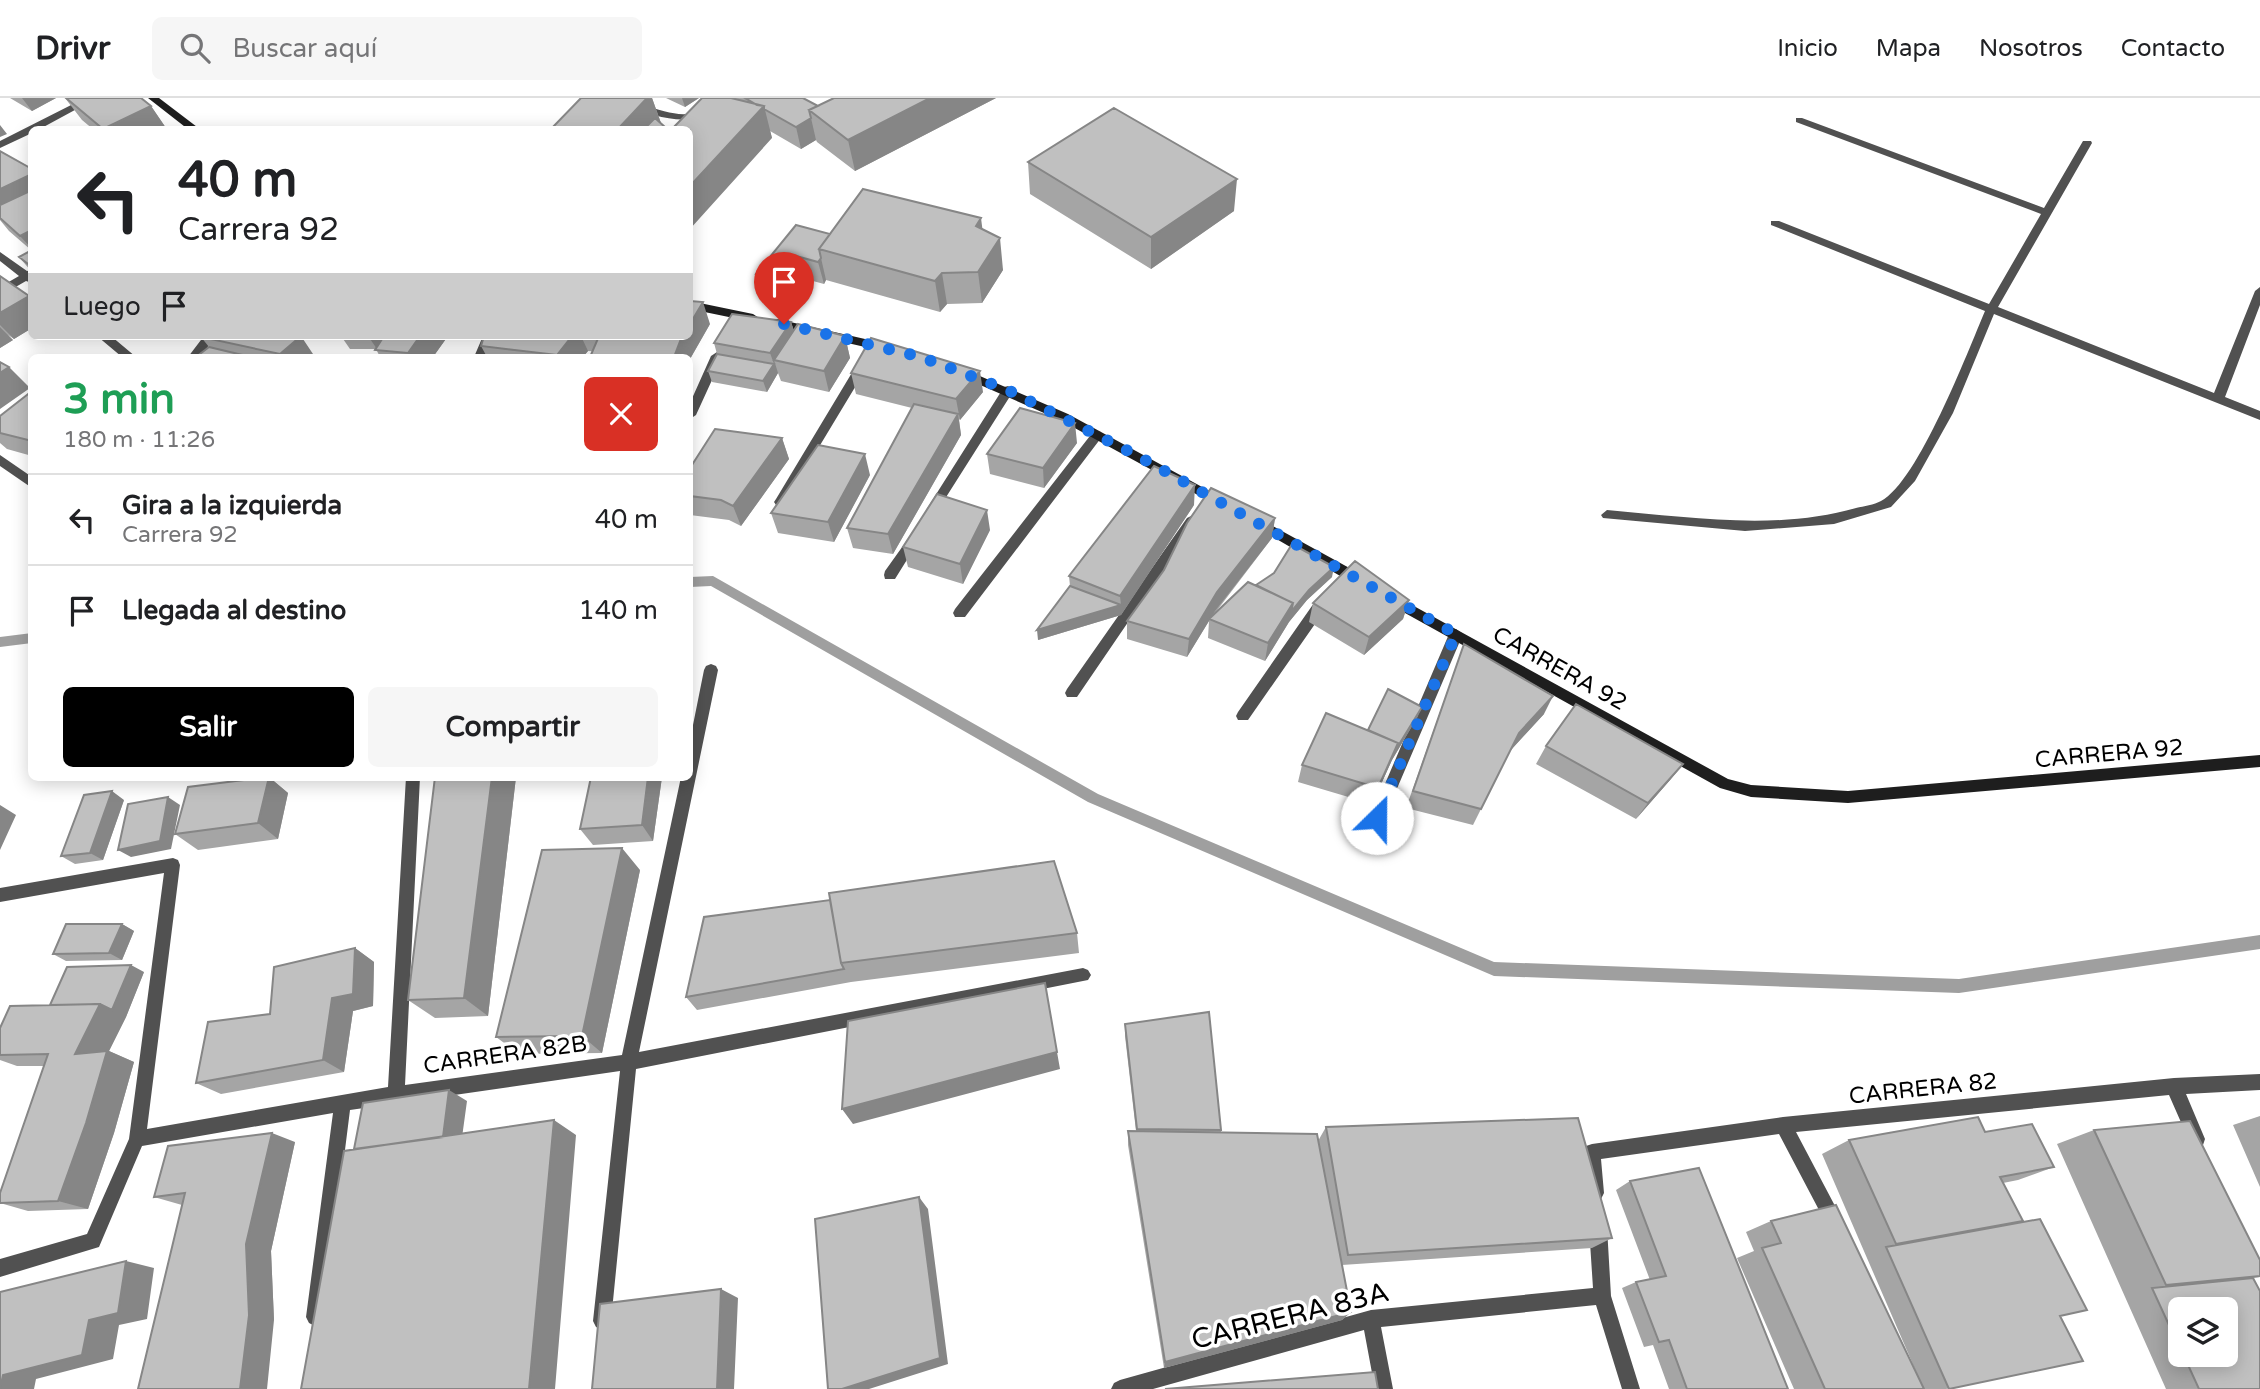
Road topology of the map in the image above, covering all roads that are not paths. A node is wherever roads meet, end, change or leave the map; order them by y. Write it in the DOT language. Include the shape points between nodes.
graph roads {
  1 [pos="92,98"];
  2 [pos="153,98"];
  3 [pos="731,98"];
  4 [pos="632,104"];
  5 [pos="709,113"];
  6 [pos="722,118"];
  7 [pos="1799,120"];
  8 [pos="37,126"];
  9 [pos="191,126"];
  10 [pos="28,131"];
  11 [pos="2087,143"];
  12 [pos="0,145"];
  13 [pos="2047,213"];
  14 [pos="1776,223"];
  15 [pos="0,256"];
  16 [pos="28,275"];
  17 [pos="28,277"];
  18 [pos="2260,291"];
  19 [pos="0,292"];
  20 [pos="693,306"];
  21 [pos="1991,309"];
  22 [pos="724,339"];
  23 [pos="108,340"];
  24 [pos="207,340"];
  25 [pos="874,344"];
  26 [pos="897,351"];
  27 [pos="126,354"];
  28 [pos="196,354"];
  29 [pos="956,370"];
  30 [pos="1008,390"];
  31 [pos="2218,399"];
  32 [pos="693,408"];
  33 [pos="2260,415"];
  34 [pos="1097,435"];
  35 [pos="0,459"];
  36 [pos="28,481"];
  37 [pos="1209,496"];
  38 [pos="772,515"];
  39 [pos="1606,515"];
  40 [pos="927,517"];
  41 [pos="920,529"];
  42 [pos="890,575"];
  43 [pos="1336,583"];
  44 [pos="960,613"];
  45 [pos="1456,634"];
  46 [pos="711,670"];
  47 [pos="1072,693"];
  48 [pos="1243,716"];
  49 [pos="693,757"];
  50 [pos="2260,761"];
  51 [pos="413,781"];
  52 [pos="687,781"];
  53 [pos="1377,818"];
  54 [pos="0,895"];
  55 [pos="1083,975"];
  56 [pos="629,1062"];
  57 [pos="2260,1082"];
  58 [pos="2174,1086"];
  59 [pos="396,1094"];
  60 [pos="343,1103"];
  61 [pos="1783,1125"];
  62 [pos="137,1139"];
  63 [pos="2206,1158"];
  64 [pos="1840,1233"];
  65 [pos="0,1268"];
  66 [pos="1602,1296"];
  67 [pos="1371,1319"];
  68 [pos="313,1335"];
  69 [pos="601,1335"];
  70 [pos="1120,1389"];
  71 [pos="1384,1389"];
  72 [pos="1631,1389"];
  1 -- 8 [label="street"];
  2 -- 9 [label="street"];
  3 -- 5 [label="street"];
  4 -- 5 [label="street" via="690,120"];
  5 -- 6 [label="street"];
  7 -- 13 [label="street"];
  10 -- 12 [label="street"];
  11 -- 13 [label="street"];
  13 -- 21 [label="street"];
  14 -- 21 [label="street"];
  15 -- 16 [label="street"];
  17 -- 19 [label="street"];
  18 -- 31 [label="street"];
  20 -- 25 [label="street" via="733,320"];
  21 -- 31 [label="street"];
  21 -- 39 [label="street" via="1947,414 1911,478 1887,504 1835,519 1745,526"];
  22 -- 32 [label="street"];
  23 -- 27 [label="street"];
  24 -- 28 [label="street"];
  25 -- 26 [label="street"];
  25 -- 38 [label="street"];
  29 -- 30 [label="street, CARRERA 92"];
  30 -- 34 [label="street, CARRERA 92"];
  30 -- 40 [label="street"];
  31 -- 33 [label="street"];
  34 -- 37 [label="street, CARRERA 92"];
  34 -- 44 [label="street"];
  35 -- 36 [label="street"];
  37 -- 43 [label="street, CARRERA 92"];
  37 -- 47 [label="street"];
  41 -- 42 [label="street"];
  43 -- 45 [label="street, CARRERA 92" via="1372,587"];
  43 -- 48 [label="street"];
  45 -- 50 [label="street, CARRERA 92" via="1725,784 1751,791 1848,797"];
  45 -- 53 [label="street"];
  46 -- 49 [label="street"];
  51 -- 59 [label="street"];
  52 -- 56 [label="street"];
  54 -- 62 [label="street" via="173,865"];
  55 -- 56 [label="street, CARRERA 82B"];
  56 -- 59 [label="street, CARRERA 82B"];
  56 -- 69 [label="street"];
  57 -- 58 [label="street, CARRERA 82"];
  58 -- 61 [label="street, CARRERA 82"];
  58 -- 63 [label="street"];
  59 -- 60 [label="street, CARRERA 82B"];
  60 -- 62 [label="street, CARRERA 82B"];
  60 -- 68 [label="street"];
  61 -- 64 [label="street"];
  61 -- 66 [label="street, CARRERA 82" via="1592,1152"];
  62 -- 65 [label="street" via="93,1241"];
  66 -- 67 [label="street, CARRERA 83A"];
  66 -- 72 [label="street"];
  67 -- 70 [label="street, CARRERA 83A"];
  67 -- 71 [label="street"];
}
